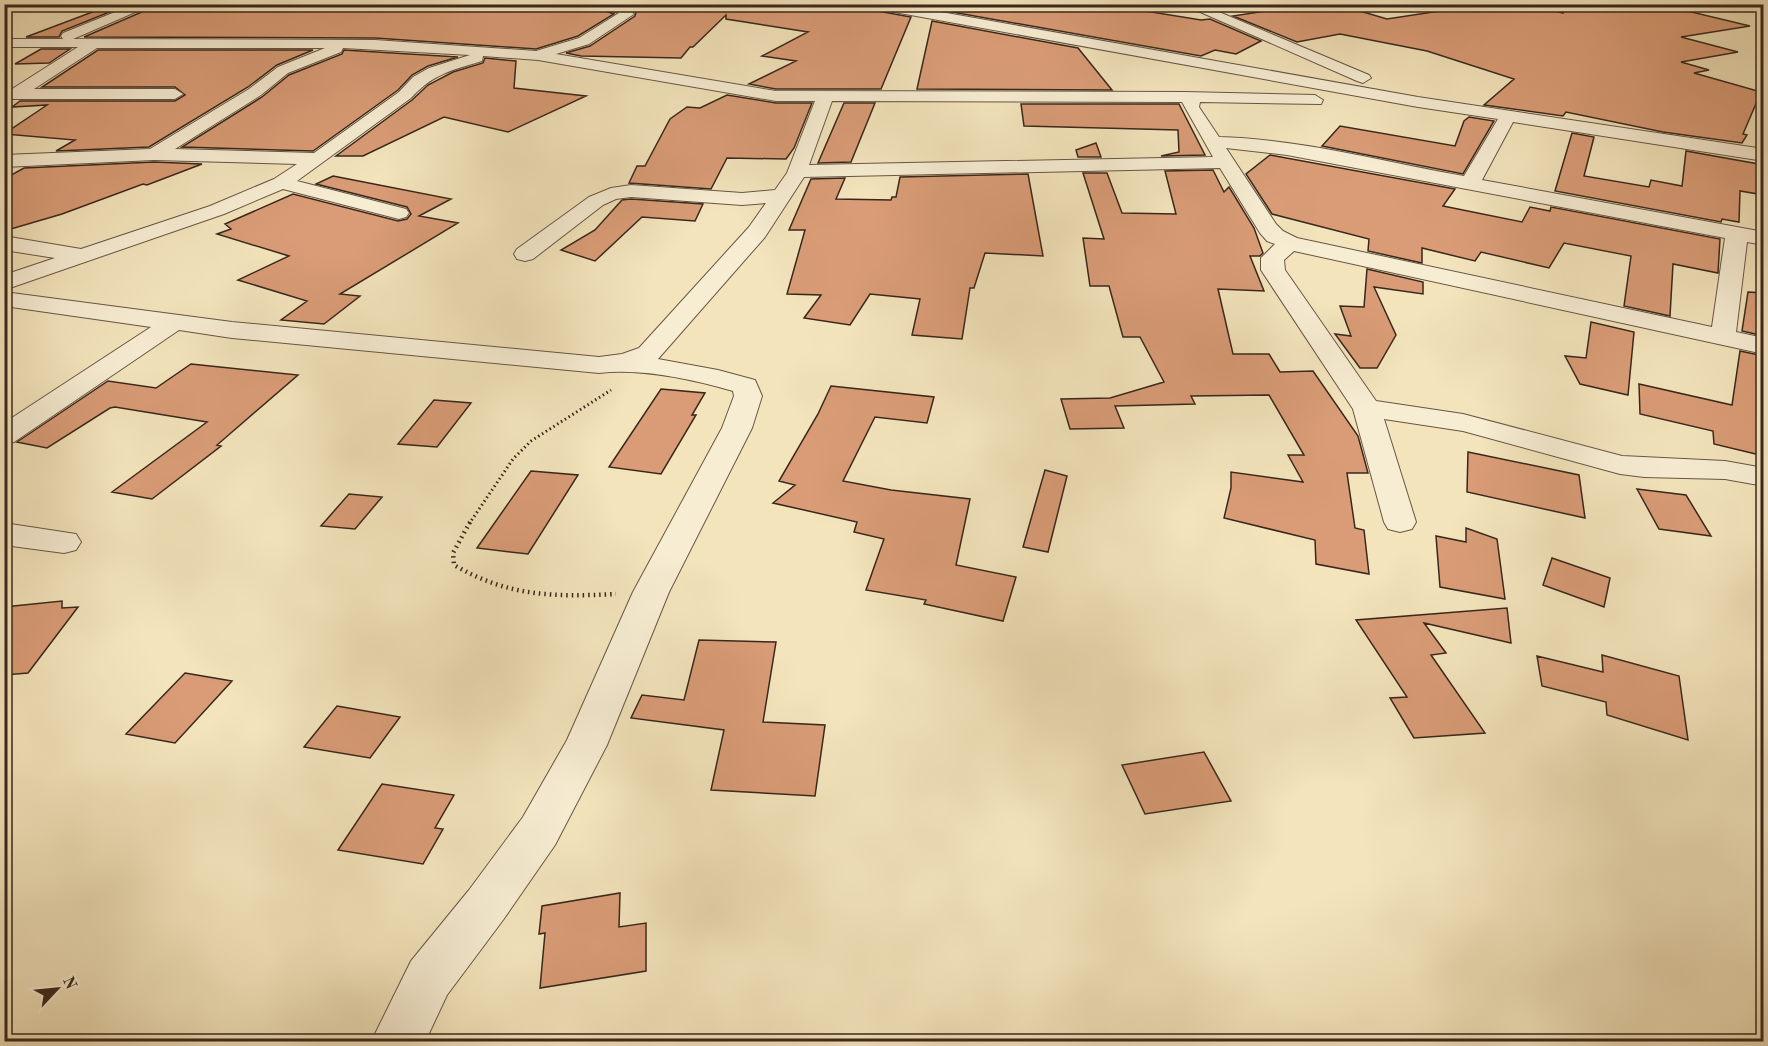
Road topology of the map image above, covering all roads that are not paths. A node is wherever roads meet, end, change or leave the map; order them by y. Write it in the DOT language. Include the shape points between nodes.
graph roads {
  1 [pos="148,4"];
  2 [pos="595,4"];
  3 [pos="872,4"];
  4 [pos="1188,4"];
  5 [pos="51,42"];
  6 [pos="96,42"];
  7 [pos="4,43"];
  8 [pos="351,44"];
  9 [pos="496,53"];
  10 [pos="538,56"];
  11 [pos="175,93"];
  12 [pos="8,96"];
  13 [pos="825,97"];
  14 [pos="1185,98"];
  15 [pos="1418,102"];
  16 [pos="1508,116"];
  17 [pos="1214,142"];
  18 [pos="154,154"];
  19 [pos="1764,155"];
  20 [pos="318,159"];
  21 [pos="4,160"];
  22 [pos="1226,162"];
  23 [pos="797,173"];
  24 [pos="281,183"];
  25 [pos="1470,183"];
  26 [pos="782,196"];
  27 [pos="399,213"];
  28 [pos="1737,234"];
  29 [pos="1764,239"];
  30 [pos="4,243"];
  31 [pos="1290,243"];
  32 [pos="525,254"];
  33 [pos="79,256"];
  34 [pos="4,283"];
  35 [pos="4,299"];
  36 [pos="175,322"];
  37 [pos="1724,337"];
  38 [pos="1764,346"];
  39 [pos="636,364"];
  40 [pos="1367,409"];
  41 [pos="4,436"];
  42 [pos="1764,477"];
  43 [pos="1400,522"];
  44 [pos="4,534"];
  45 [pos="64,542"];
  46 [pos="397,1041"];
  1 -- 5 [label="street"];
  2 -- 10 [label="street" via="627,14 593,36"];
  3 -- 15 [label="street"];
  4 -- 15 [label="street"];
  5 -- 6 [label="street"];
  5 -- 7 [label="street"];
  6 -- 8 [label="street"];
  6 -- 12 [label="street"];
  8 -- 9 [label="street"];
  8 -- 18 [label="street" via="283,70 255,92"];
  9 -- 10 [label="street"];
  9 -- 20 [label="street" via="434,70"];
  10 -- 13 [label="street" via="776,96"];
  11 -- 12 [label="street"];
  13 -- 14 [label="street"];
  13 -- 23 [label="street"];
  14 -- 15 [label="street"];
  14 -- 17 [label="street" via="1192,101 1191,107"];
  15 -- 16 [label="street"];
  16 -- 19 [label="street"];
  16 -- 25 [label="street"];
  17 -- 22 [label="street"];
  17 -- 25 [label="street" via="1287,149"];
  18 -- 20 [label="street"];
  18 -- 21 [label="street"];
  20 -- 24 [label="street"];
  22 -- 23 [label="street" via="814,169"];
  22 -- 31 [label="street" via="1268,228"];
  23 -- 26 [label="street"];
  24 -- 27 [label="street"];
  24 -- 33 [label="street" via="217,210"];
  25 -- 28 [label="street"];
  26 -- 32 [label="street" via="742,199 631,191 611,194"];
  26 -- 39 [label="street" via="757,232"];
  28 -- 29 [label="street"];
  28 -- 37 [label="street"];
  30 -- 33 [label="street"];
  31 -- 37 [label="street"];
  31 -- 40 [label="street" via="1272,258 1274,270"];
  33 -- 34 [label="street"];
  35 -- 36 [label="street"];
  36 -- 39 [label="street" via="599,365"];
  36 -- 41 [label="street"];
  37 -- 38 [label="street"];
  39 -- 46 [label="street" via="745,386 748,396 737,428 651,592 586,745 539,831 429,978"];
  40 -- 42 [label="street" via="1447,418 1620,465 1725,470"];
  40 -- 43 [label="street"];
  44 -- 45 [label="street"];
}
